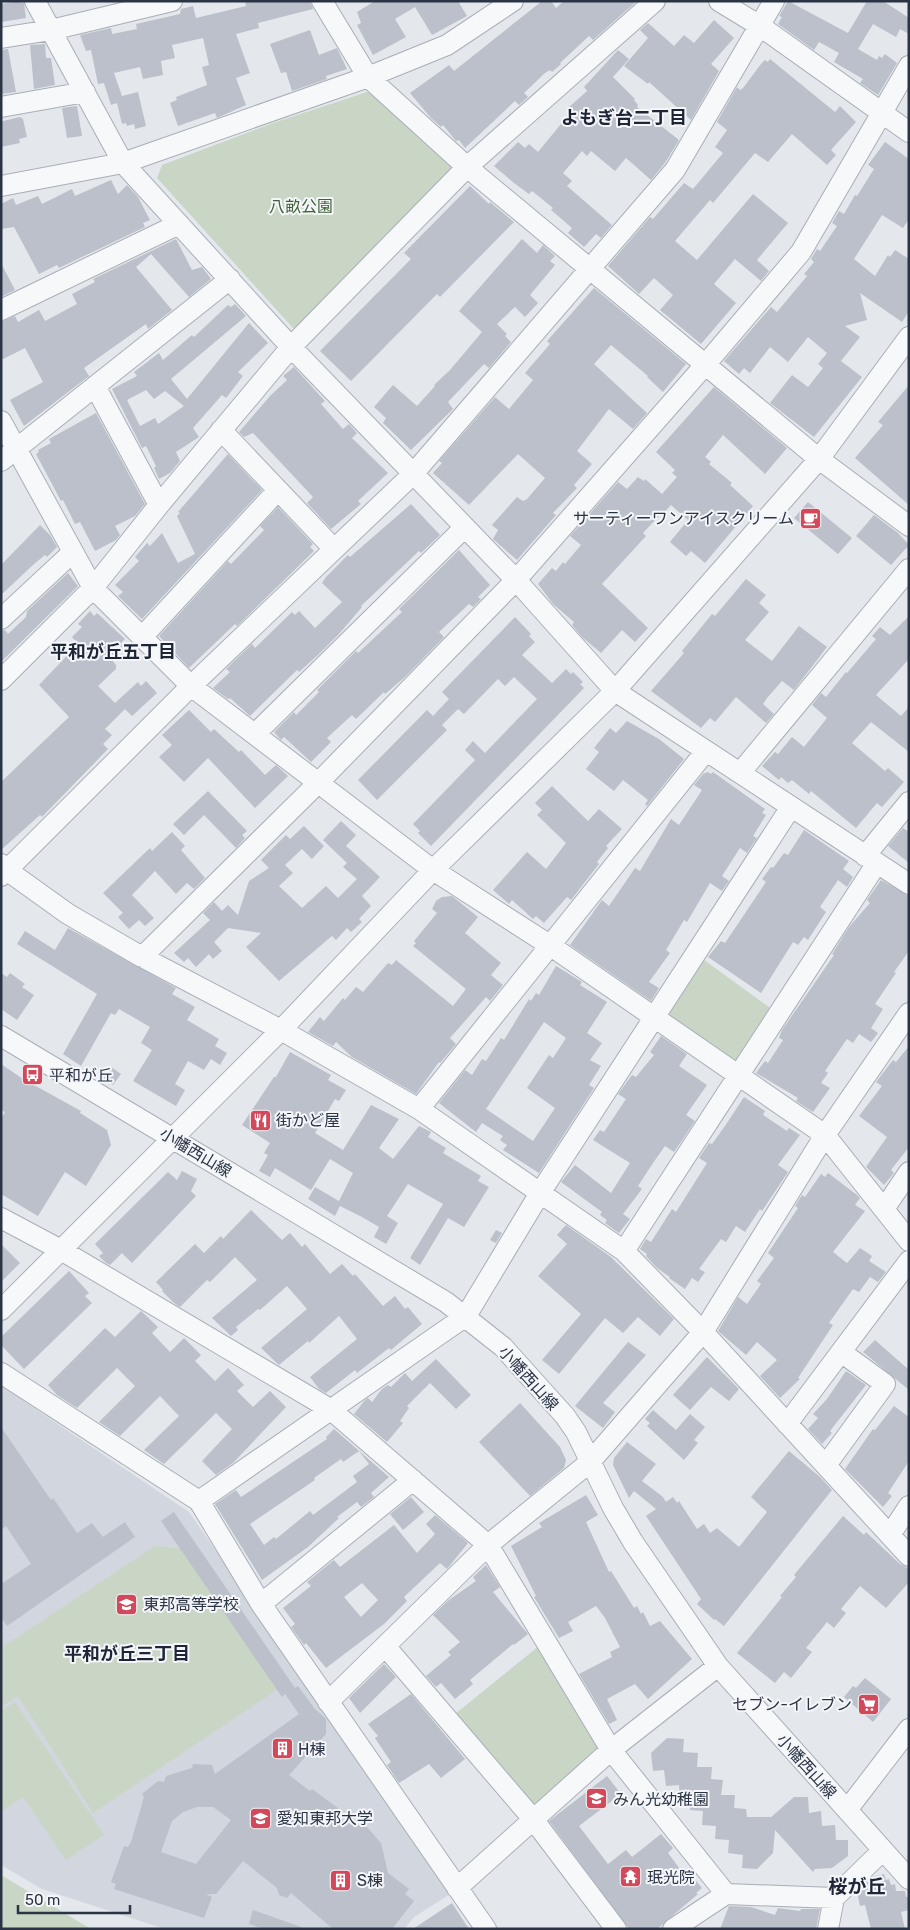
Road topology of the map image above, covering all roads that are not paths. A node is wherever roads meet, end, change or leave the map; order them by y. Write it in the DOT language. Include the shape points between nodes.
graph roads {
  1 [pos="35,1"];
  2 [pos="172,1"];
  3 [pos="322,1"];
  4 [pos="513,1"];
  5 [pos="655,1"];
  6 [pos="719,1"];
  7 [pos="774,1"];
  8 [pos="760,26"];
  9 [pos="51,30"];
  10 [pos="1,38"];
  11 [pos="909,66"];
  12 [pos="368,77"];
  13 [pos="85,92"];
  14 [pos="1,107"];
  15 [pos="882,112"];
  16 [pos="909,132"];
  17 [pos="123,163"];
  18 [pos="467,167"];
  19 [pos="1,186"];
  20 [pos="179,224"];
  21 [pos="590,270"];
  22 [pos="230,279"];
  23 [pos="1,310"];
  24 [pos="909,337"];
  25 [pos="291,347"];
  26 [pos="705,365"];
  27 [pos="95,386"];
  28 [pos="1,421"];
  29 [pos="221,430"];
  30 [pos="8,455"];
  31 [pos="819,460"];
  32 [pos="413,474"];
  33 [pos="278,490"];
  34 [pos="159,505"];
  35 [pos="909,526"];
  36 [pos="465,527"];
  37 [pos="334,549"];
  38 [pos="73,552"];
  39 [pos="909,569"];
  40 [pos="516,580"];
  41 [pos="94,588"];
  42 [pos="1,619"];
  43 [pos="142,637"];
  44 [pos="1,680"];
  45 [pos="191,686"];
  46 [pos="615,691"];
  47 [pos="255,734"];
  48 [pos="706,751"];
  49 [pos="740,773"];
  50 [pos="319,782"];
  51 [pos="909,802"];
  52 [pos="791,807"];
  53 [pos="871,859"];
  54 [pos="3,870"];
  55 [pos="433,870"];
  56 [pos="909,884"];
  57 [pos="552,946"];
  58 [pos="142,957"];
  59 [pos="909,1013"];
  60 [pos="655,1019"];
  61 [pos="281,1030"];
  62 [pos="1,1036"];
  63 [pos="738,1077"];
  64 [pos="419,1109"];
  65 [pos="825,1135"];
  66 [pos="173,1139"];
  67 [pos="909,1172"];
  68 [pos="540,1193"];
  69 [pos="884,1209"];
  70 [pos="1,1218"];
  71 [pos="909,1241"];
  72 [pos="61,1250"];
  73 [pos="624,1251"];
  74 [pos="909,1260"];
  75 [pos="1,1310"];
  76 [pos="466,1316"];
  77 [pos="702,1332"];
  78 [pos="841,1352"];
  79 [pos="1,1373"];
  80 [pos="330,1409"];
  81 [pos="787,1424"];
  82 [pos="590,1462"];
  83 [pos="826,1465"];
  84 [pos="413,1480"];
  85 [pos="199,1502"];
  86 [pos="909,1506"];
  87 [pos="890,1535"];
  88 [pos="488,1545"];
  89 [pos="909,1556"];
  90 [pos="261,1604"];
  91 [pos="385,1646"];
  92 [pos="718,1666"];
  93 [pos="328,1702"];
  94 [pos="909,1729"];
  95 [pos="611,1750"];
  96 [pos="847,1810"];
  97 [pos="533,1819"];
  98 [pos="883,1850"];
  99 [pos="909,1879"];
  100 [pos="458,1888"];
  101 [pos="726,1894"];
  102 [pos="834,1898"];
  103 [pos="486,1929"];
  104 [pos="616,1929"];
  105 [pos="673,1929"];
  106 [pos="828,1929"];
  1 -- 9 [label="street"];
  2 -- 9 [label="street"];
  3 -- 12 [label="street"];
  4 -- 12 [label="street" via="447,45"];
  5 -- 18 [label="street"];
  6 -- 8 [label="street"];
  7 -- 8 [label="street"];
  8 -- 15 [label="street"];
  8 -- 21 [label="street" via="674,170"];
  9 -- 10 [label="street"];
  9 -- 13 [label="street"];
  11 -- 15 [label="street"];
  12 -- 17 [label="street"];
  12 -- 18 [label="street"];
  13 -- 14 [label="street"];
  13 -- 17 [label="street"];
  15 -- 16 [label="street"];
  15 -- 26 [label="street" via="801,252"];
  17 -- 19 [label="street"];
  17 -- 20 [label="street"];
  18 -- 21 [label="street"];
  18 -- 25 [label="street"];
  20 -- 22 [label="street"];
  20 -- 23 [label="street"];
  21 -- 26 [label="street"];
  21 -- 32 [label="street"];
  22 -- 25 [label="street"];
  22 -- 27 [label="street"];
  24 -- 31 [label="street"];
  25 -- 29 [label="street"];
  25 -- 32 [label="street"];
  26 -- 31 [label="street"];
  26 -- 40 [label="street"];
  27 -- 30 [label="street"];
  27 -- 34 [label="street"];
  28 -- 30 [label="street"];
  29 -- 33 [label="street"];
  29 -- 34 [label="street"];
  30 -- 38 [label="street"];
  31 -- 35 [label="street"];
  31 -- 46 [label="street"];
  32 -- 36 [label="street"];
  32 -- 37 [label="street"];
  33 -- 37 [label="street"];
  33 -- 43 [label="street"];
  34 -- 41 [label="street"];
  36 -- 40 [label="street"];
  36 -- 47 [label="street"];
  37 -- 45 [label="street"];
  38 -- 41 [label="street"];
  38 -- 42 [label="street"];
  39 -- 49 [label="street"];
  40 -- 46 [label="street"];
  40 -- 50 [label="street"];
  41 -- 43 [label="street"];
  41 -- 44 [label="street"];
  43 -- 45 [label="street"];
  45 -- 47 [label="street"];
  45 -- 54 [label="street"];
  46 -- 48 [label="street"];
  46 -- 55 [label="street"];
  47 -- 50 [label="street"];
  48 -- 49 [label="street"];
  48 -- 57 [label="street"];
  49 -- 52 [label="street"];
  50 -- 55 [label="street"];
  50 -- 58 [label="street"];
  51 -- 53 [label="street"];
  52 -- 53 [label="street"];
  52 -- 60 [label="street"];
  53 -- 56 [label="street"];
  53 -- 63 [label="street"];
  54 -- 58 [label="street" via="68,914"];
  55 -- 57 [label="street"];
  55 -- 61 [label="street"];
  57 -- 60 [label="street"];
  57 -- 64 [label="street"];
  58 -- 61 [label="street"];
  59 -- 65 [label="street"];
  60 -- 63 [label="street"];
  60 -- 68 [label="street"];
  61 -- 64 [label="street"];
  61 -- 66 [label="street"];
  62 -- 66 [label="street, 小幡西山線"];
  63 -- 65 [label="street"];
  63 -- 73 [label="street"];
  64 -- 68 [label="street"];
  65 -- 69 [label="street"];
  65 -- 77 [label="street"];
  66 -- 72 [label="street"];
  66 -- 76 [label="street, 小幡西山線"];
  67 -- 69 [label="street"];
  68 -- 73 [label="street"];
  68 -- 76 [label="street"];
  69 -- 71 [label="street"];
  70 -- 72 [label="street"];
  72 -- 75 [label="street"];
  72 -- 80 [label="street"];
  73 -- 77 [label="street"];
  74 -- 78 [label="street"];
  76 -- 80 [label="street"];
  76 -- 82 [label="street, 小幡西山線" via="503,1347 564,1416 576,1432"];
  77 -- 81 [label="street"];
  77 -- 82 [label="street"];
  78 -- 81 [label="street"];
  78 -- 83 [label="street" via="885,1384"];
  79 -- 85 [label="street"];
  80 -- 84 [label="street"];
  80 -- 85 [label="street"];
  81 -- 83 [label="street"];
  82 -- 88 [label="street"];
  82 -- 92 [label="street, 小幡西山線" via="633,1542"];
  83 -- 87 [label="street"];
  84 -- 88 [label="street"];
  84 -- 90 [label="street"];
  85 -- 90 [label="street"];
  86 -- 87 [label="street"];
  87 -- 89 [label="street"];
  88 -- 91 [label="street"];
  88 -- 95 [label="street"];
  90 -- 93 [label="street"];
  91 -- 93 [label="street"];
  91 -- 97 [label="street"];
  92 -- 95 [label="street"];
  92 -- 96 [label="street, 小幡西山線"];
  93 -- 100 [label="street"];
  94 -- 96 [label="street"];
  95 -- 97 [label="street"];
  95 -- 101 [label="street"];
  96 -- 98 [label="street, 小幡西山線"];
  97 -- 100 [label="street"];
  97 -- 104 [label="street"];
  98 -- 99 [label="street, 小幡西山線"];
  98 -- 102 [label="street"];
  100 -- 103 [label="street"];
  101 -- 102 [label="street"];
  101 -- 105 [label="street"];
  102 -- 106 [label="street"];
}
